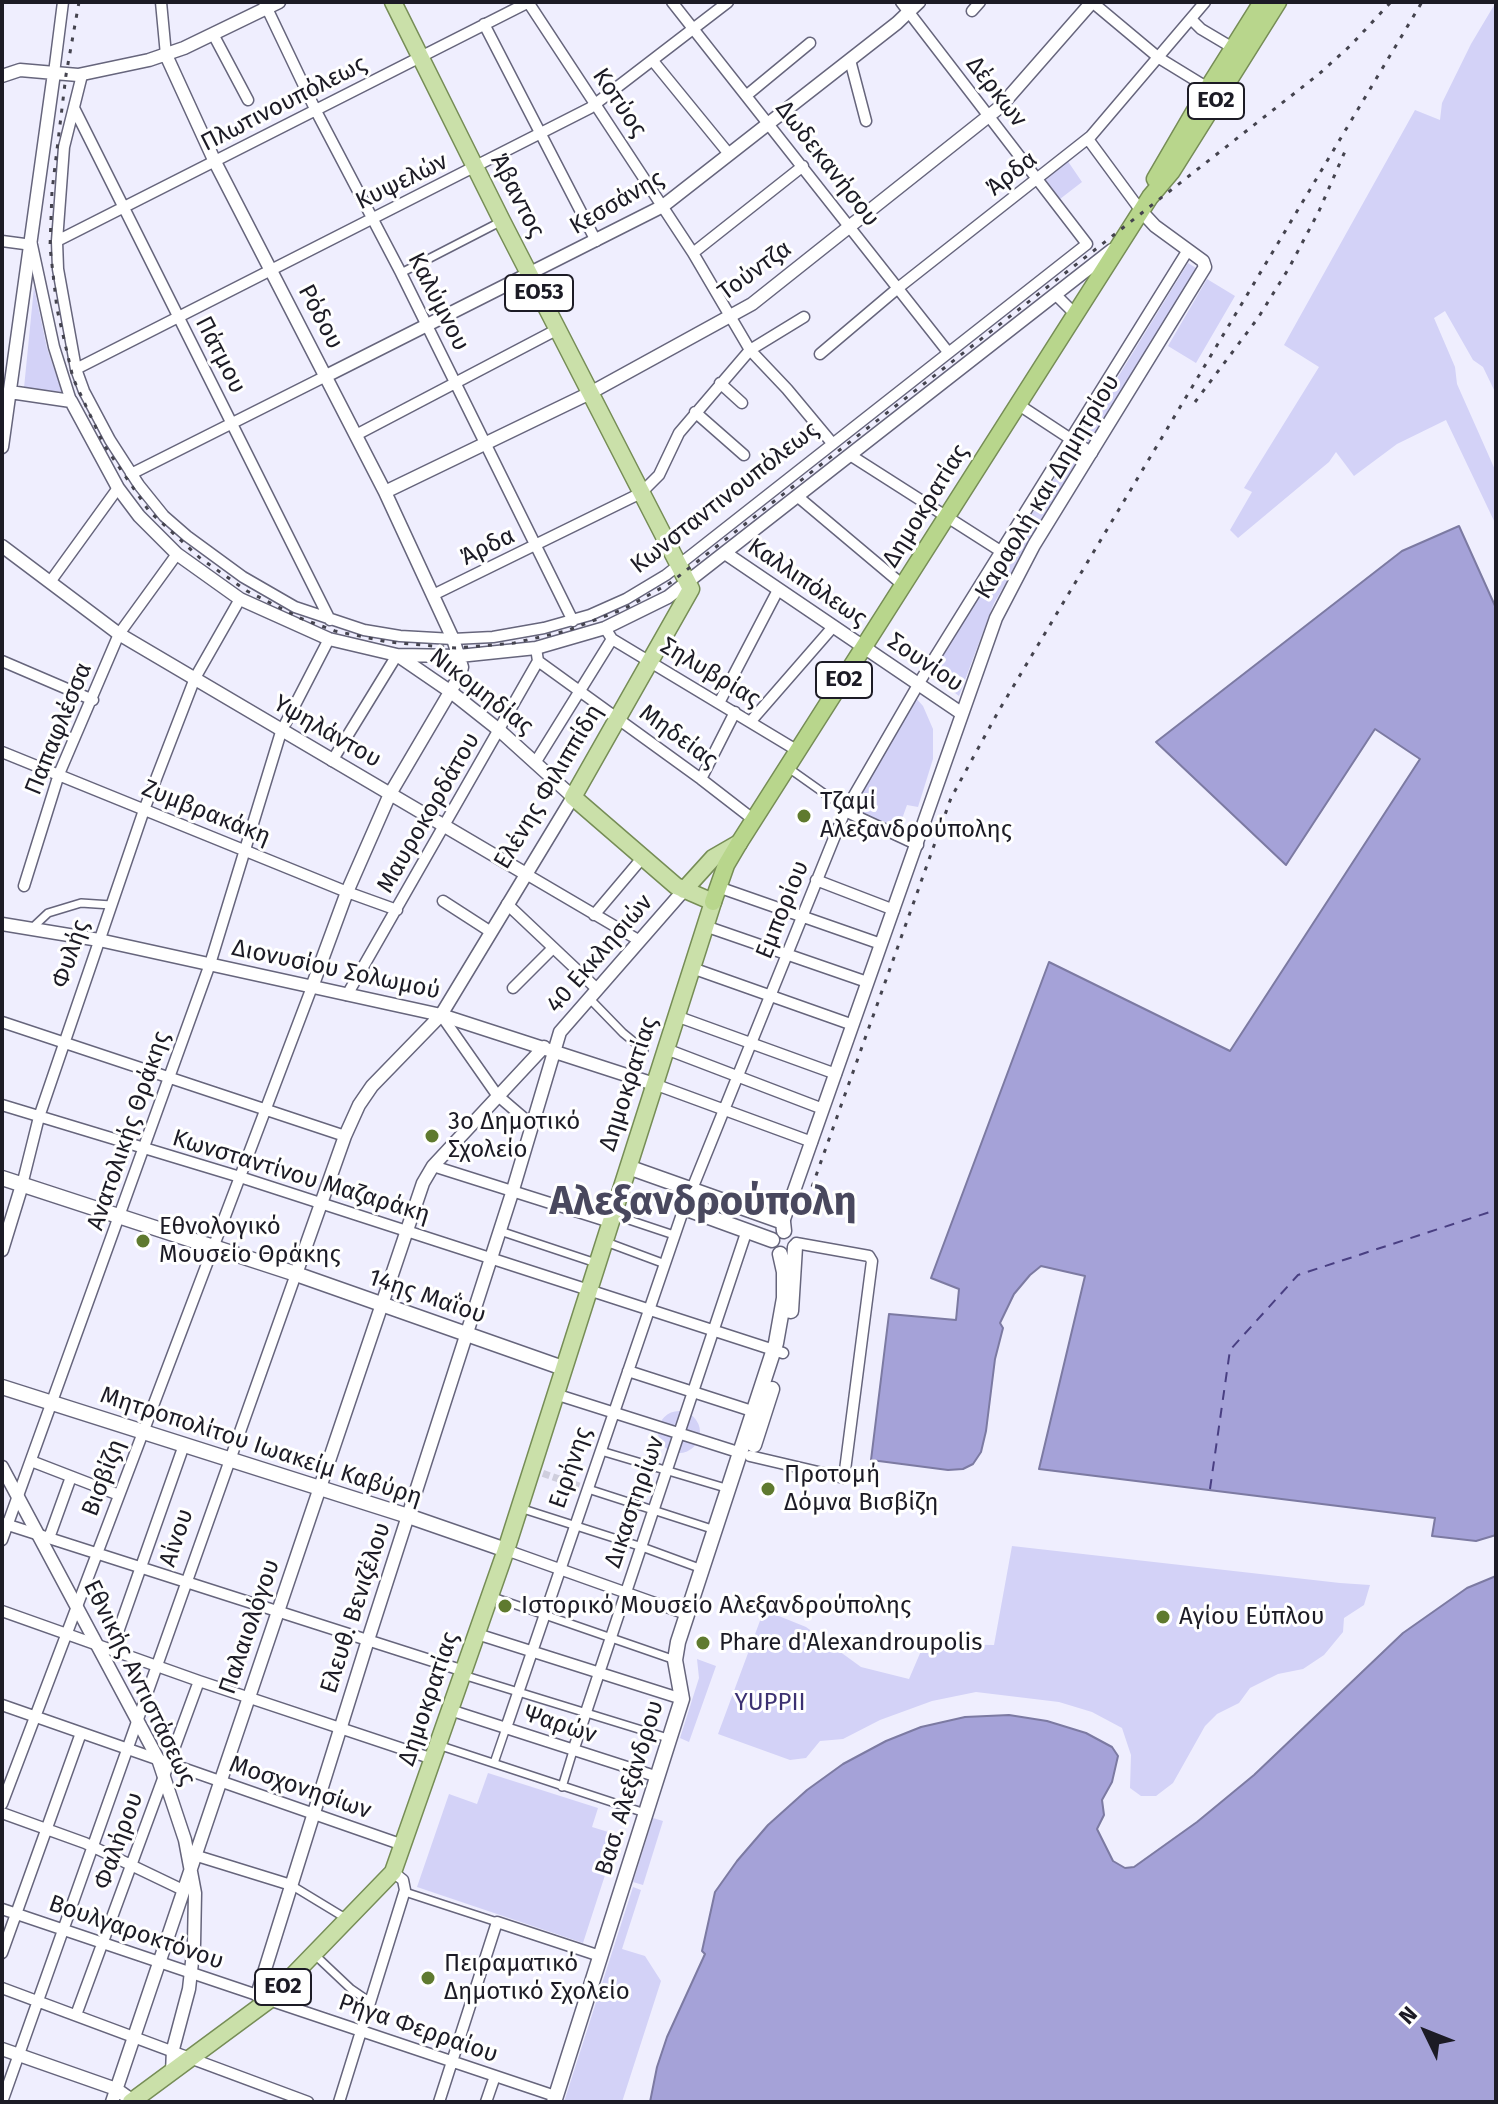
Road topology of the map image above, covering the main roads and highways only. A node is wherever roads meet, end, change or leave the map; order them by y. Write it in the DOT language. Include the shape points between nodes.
graph roads {
  1 [pos="393,2"];
  2 [pos="1262,2"];
  3 [pos="1278,2"];
  4 [pos="1146,204"];
  5 [pos="688,582"];
  6 [pos="739,843"];
  7 [pos="684,890"];
  8 [pos="716,894"];
  9 [pos="628,1167"];
  10 [pos="2,1178"];
  11 [pos="692,1189"];
  12 [pos="780,1231"];
  13 [pos="796,1245"];
  14 [pos="780,1254"];
  15 [pos="778,1352"];
  16 [pos="563,1368"];
  17 [pos="2,1387"];
  18 [pos="742,1458"];
  19 [pos="506,1550"];
  20 [pos="554,2099"];
  21 [pos="132,2101"];
  1 -- 5 [label="main road, Άβαντος / ΕΟ53"];
  2 -- 4 [label="highway, Δημοκρατίας / ΕΟ2" via="1156,178"];
  3 -- 4 [label="highway, Δημοκρατίας / ΕΟ2"];
  4 -- 6 [label="highway, Δημοκρατίας / ΕΟ2"];
  5 -- 7 [label="main road, Ελένης Φιλιππίδη" via="689,597 573,797"];
  6 -- 7 [label="main road" via="713,858"];
  6 -- 8 [label="highway, Δημοκρατίας / ΕΟ2"];
  7 -- 8 [label="main road"];
  8 -- 9 [label="main road, Δημοκρατίας / ΕΟ2"];
  9 -- 11 [label="main road"];
  9 -- 16 [label="main road, Δημοκρατίας / ΕΟ2"];
  10 -- 16 [label="main road, 14ης Μαΐου"];
  11 -- 12 [label="main road"];
  11 -- 12 [label="main road, Ειρήνης" via="684,1208 747,1230"];
  12 -- 13 [label="main road" via="794,1236"];
  12 -- 14 [label="main road" via="772,1247"];
  13 -- 14 [label="main road" via="787,1255"];
  13 -- 15 [label="main road, Βασ. Αλεξάνδρου" via="794,1292"];
  14 -- 15 [label="main road, Βασ. Αλεξάνδρου" via="784,1298"];
  15 -- 18 [label="main road, Βασ. Αλεξάνδρου"];
  15 -- 18 [label="main road, Βασ. Αλεξάνδρου"];
  16 -- 19 [label="main road, Δημοκρατίας / ΕΟ2"];
  17 -- 19 [label="main road, Μητροπολίτου Ιωακείμ Καβύρη"];
  18 -- 20 [label="main road, Βασ. Αλεξάνδρου" via="686,1614 675,1660 682,1699 671,1739"];
  19 -- 21 [label="main road, Δημοκρατίας / ΕΟ2" via="393,1872 315,1955 193,2058"];
}
